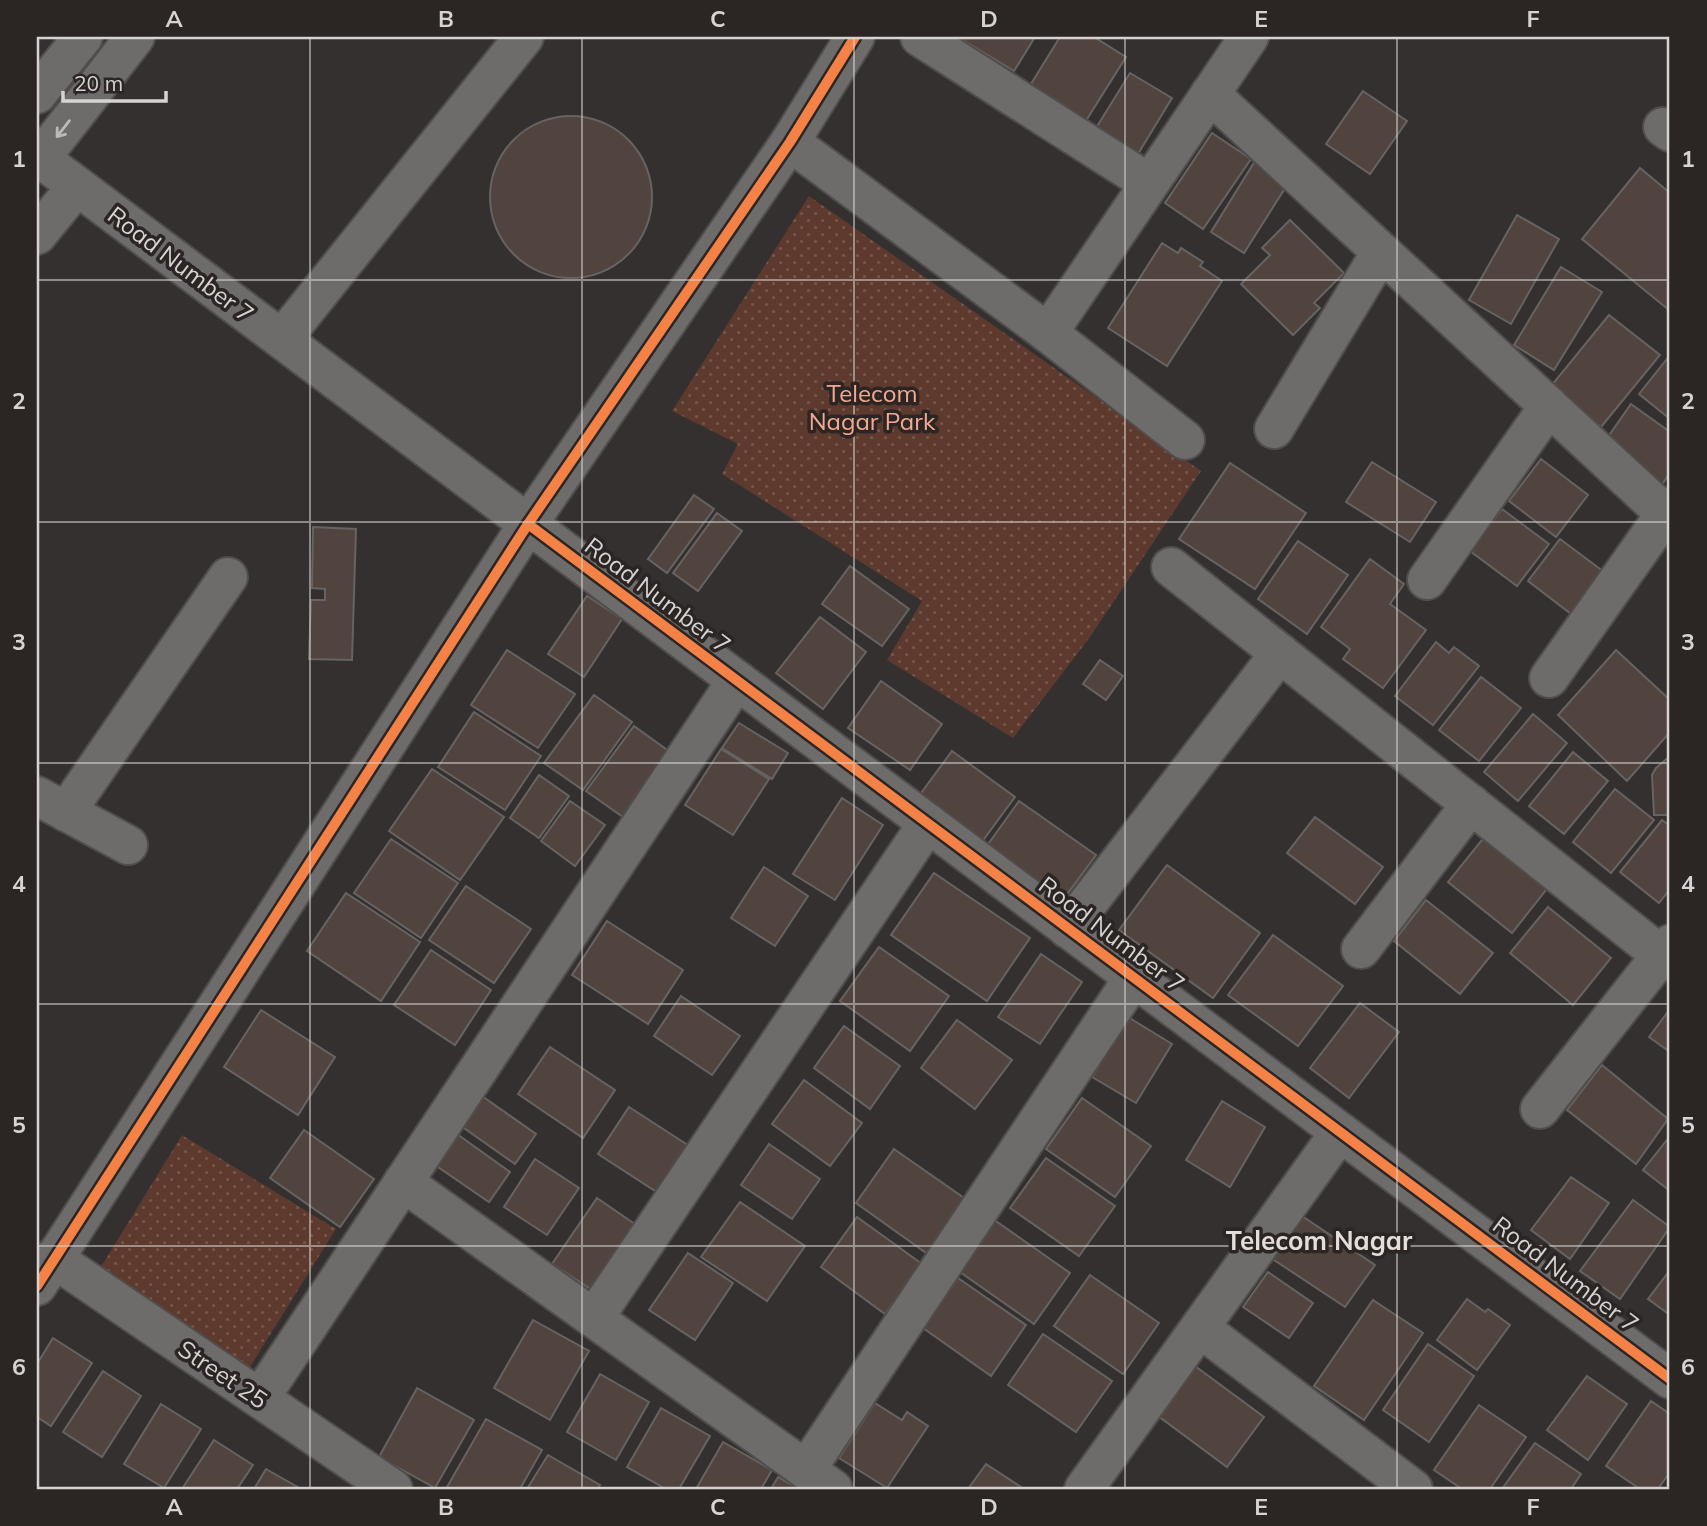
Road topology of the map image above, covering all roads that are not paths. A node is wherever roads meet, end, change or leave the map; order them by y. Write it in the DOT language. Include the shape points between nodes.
graph roads {
  1 [pos="83,37"];
  2 [pos="135,37"];
  3 [pos="524,37"];
  4 [pos="855,37"];
  5 [pos="920,37"];
  6 [pos="1249,37"];
  7 [pos="37,94"];
  8 [pos="1210,94"];
  9 [pos="790,142"];
  10 [pos="38,157"];
  11 [pos="1149,183"];
  12 [pos="77,186"];
  13 [pos="37,234"];
  14 [pos="1381,252"];
  15 [pos="1048,333"];
  16 [pos="282,339"];
  17 [pos="1549,406"];
  18 [pos="1274,429"];
  19 [pos="1185,440"];
  20 [pos="1668,513"];
  21 [pos="528,524"];
  22 [pos="1171,567"];
  23 [pos="228,577"];
  24 [pos="1427,580"];
  25 [pos="1280,653"];
  26 [pos="1549,678"];
  27 [pos="737,680"];
  28 [pos="51,804"];
  29 [pos="1471,804"];
  30 [pos="928,823"];
  31 [pos="128,845"];
  32 [pos="1069,929"];
  33 [pos="1361,949"];
  34 [pos="1666,949"];
  35 [pos="1134,977"];
  36 [pos="1539,1109"];
  37 [pos="1340,1132"];
  38 [pos="403,1182"];
  39 [pos="45,1272"];
  40 [pos="594,1318"];
  41 [pos="1199,1328"];
  42 [pos="1670,1379"];
  43 [pos="260,1398"];
  44 [pos="820,1480"];
  45 [pos="1397,1485"];
  46 [pos="393,1489"];
  47 [pos="1083,1489"];
  1 -- 7 [label="street"];
  2 -- 10 [label="street, one-way"];
  3 -- 16 [label="street"];
  4 -- 9 [label="street"];
  5 -- 11 [label="street"];
  6 -- 8 [label="street"];
  8 -- 11 [label="street"];
  8 -- 14 [label="street"];
  9 -- 15 [label="street"];
  9 -- 21 [label="street"];
  10 -- 12 [label="street, Road Number 7"];
  11 -- 15 [label="street"];
  12 -- 13 [label="street"];
  12 -- 16 [label="street, Road Number 7"];
  14 -- 17 [label="street"];
  14 -- 18 [label="street"];
  15 -- 19 [label="street"];
  16 -- 21 [label="street, Road Number 7"];
  17 -- 20 [label="street"];
  17 -- 24 [label="street"];
  20 -- 26 [label="street"];
  21 -- 27 [label="street, Road Number 7"];
  21 -- 39 [label="street"];
  22 -- 25 [label="street"];
  23 -- 28 [label="street"];
  25 -- 29 [label="street"];
  25 -- 32 [label="street"];
  27 -- 30 [label="street, Road Number 7"];
  27 -- 38 [label="street"];
  28 -- 31 [label="street"];
  29 -- 33 [label="street"];
  29 -- 34 [label="street"];
  30 -- 32 [label="street, Road Number 7"];
  30 -- 40 [label="street"];
  32 -- 35 [label="street, Road Number 7"];
  34 -- 36 [label="street"];
  35 -- 37 [label="street, Road Number 7"];
  35 -- 44 [label="street"];
  37 -- 41 [label="street"];
  37 -- 42 [label="street, Road Number 7"];
  38 -- 40 [label="street"];
  38 -- 43 [label="street"];
  39 -- 43 [label="street, Street 25"];
  40 -- 44 [label="street"];
  41 -- 45 [label="street"];
  41 -- 47 [label="street"];
  43 -- 46 [label="street, Street 25"];
}
